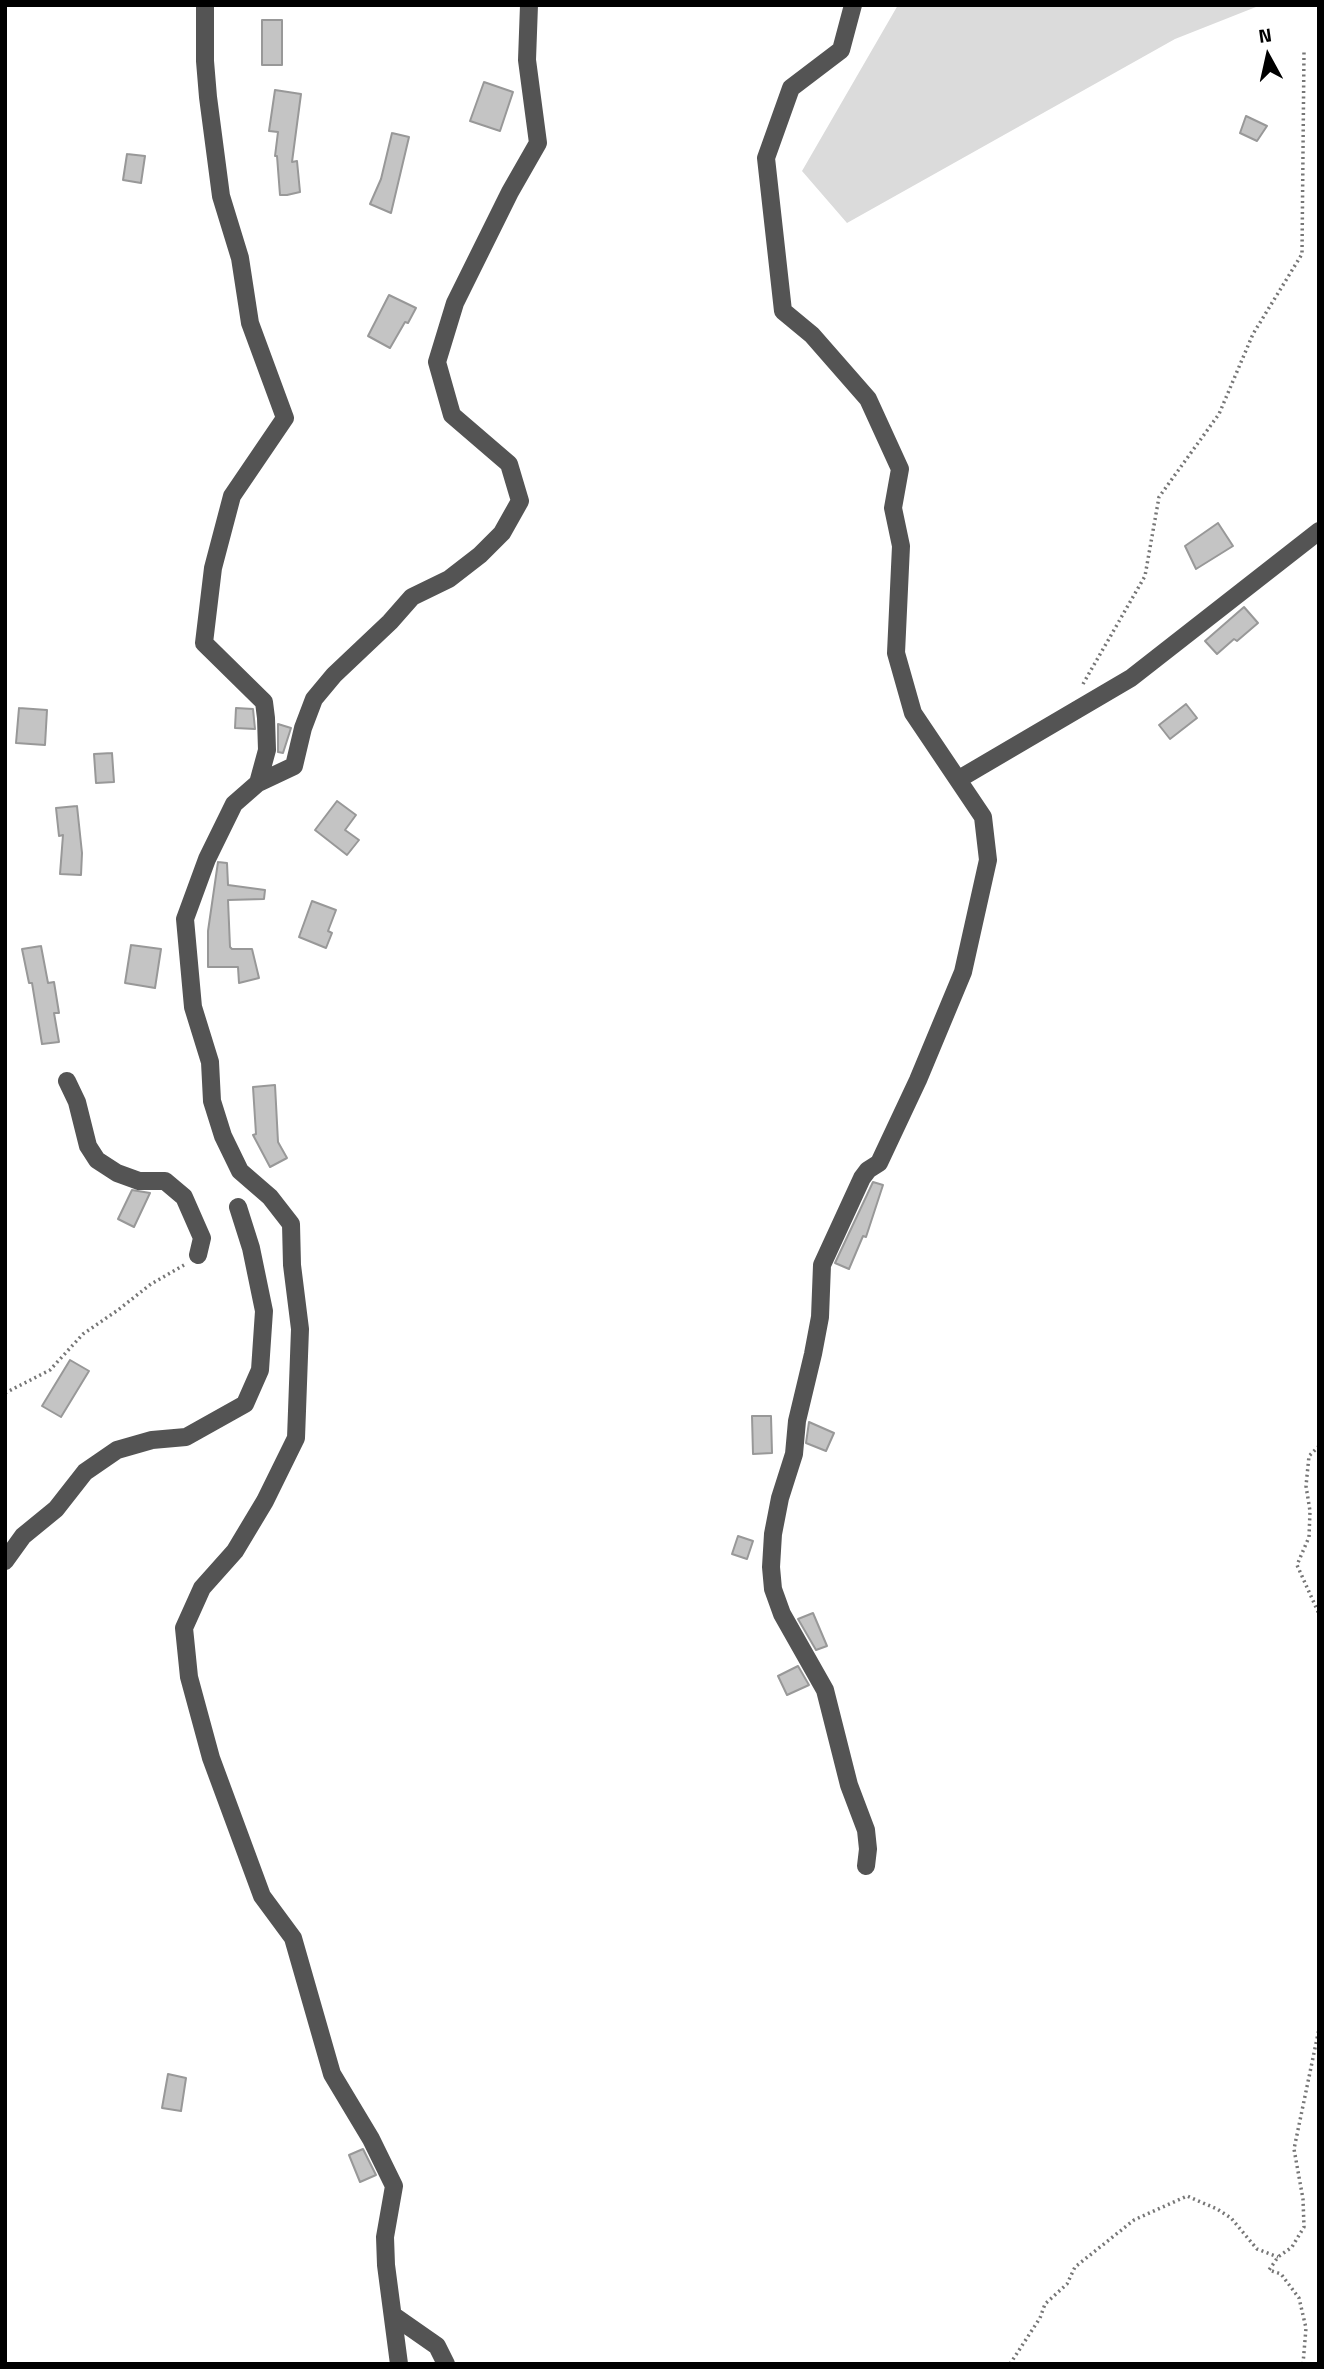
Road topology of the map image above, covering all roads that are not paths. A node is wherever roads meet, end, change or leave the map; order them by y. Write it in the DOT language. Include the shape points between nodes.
graph roads {
  1 [pos="205,5"];
  2 [pos="529,5"];
  3 [pos="853,5"];
  4 [pos="1319,531"];
  5 [pos="958,779"];
  6 [pos="258,783"];
  7 [pos="67,1081"];
  8 [pos="238,1207"];
  9 [pos="198,1255"];
  10 [pos="5,1561"];
  11 [pos="866,1867"];
  12 [pos="394,2316"];
  13 [pos="399,2364"];
  14 [pos="446,2364"];
  1 -- 6 [label="street" via="205,61 220,196 240,258 250,323 285,418 232,496 213,568 204,643 264,702 267,750"];
  2 -- 6 [label="street" via="527,60 538,143 455,303 438,362 452,415 509,464 520,500 502,533 480,555 449,579 412,597 334,675 314,699 294,766"];
  3 -- 5 [label="street" via="841,50 791,88 766,158 783,311 812,335 868,399 900,469 893,508 901,545 896,653 913,713"];
  4 -- 5 [label="street" via="1131,678"];
  5 -- 11 [label="street" via="983,817 988,860 963,972 879,1163 862,1178 822,1265 820,1317 794,1454 773,1534 773,1589 824,1690 849,1786 866,1830"];
  6 -- 12 [label="street" via="234,804 206,859 185,919 193,1007 210,1062 212,1101 223,1136 240,1171 270,1197 291,1224 300,1329 296,1438 235,1551 202,1588 183,1634 189,1677 211,1758 262,1896 293,1938 332,2074 394,2186 385,2237"];
  7 -- 9 [label="street" via="97,1160 139,1181 165,1181 184,1197 202,1238"];
  8 -- 10 [label="street" via="264,1311 260,1370 246,1404 186,1437 117,1450 85,1472"];
  12 -- 13 [label="street"];
  12 -- 14 [label="street" via="437,2346"];
}
